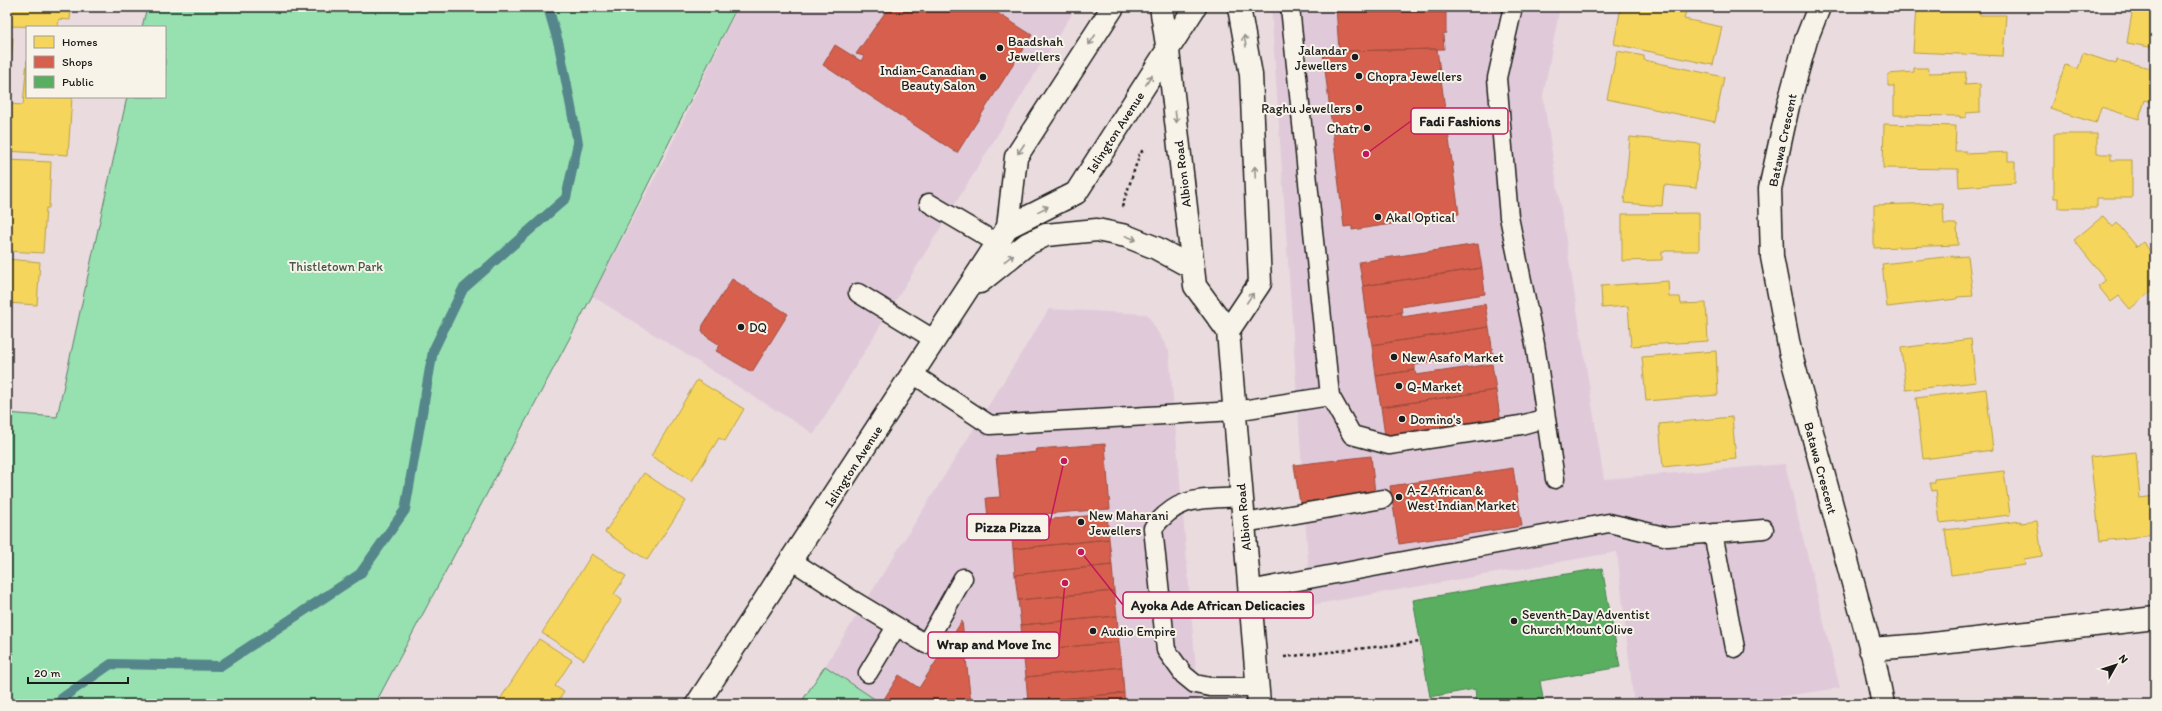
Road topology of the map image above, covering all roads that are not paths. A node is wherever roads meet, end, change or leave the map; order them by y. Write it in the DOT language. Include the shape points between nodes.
graph roads {
  1 [pos="1113,7"];
  2 [pos="1161,7"];
  3 [pos="1195,7"];
  4 [pos="1239,7"];
  5 [pos="1290,7"];
  6 [pos="1513,7"];
  7 [pos="1819,7"];
  8 [pos="1168,51"];
  9 [pos="929,203"];
  10 [pos="1003,235"];
  11 [pos="1193,268"];
  12 [pos="858,292"];
  13 [pos="959,303"];
  14 [pos="1228,330"];
  15 [pos="935,340"];
  16 [pos="913,374"];
  17 [pos="1330,396"];
  18 [pos="1235,411"];
  19 [pos="1546,418"];
  20 [pos="1555,479"];
  21 [pos="1242,497"];
  22 [pos="1383,499"];
  23 [pos="1244,523"];
  24 [pos="1764,529"];
  25 [pos="1713,533"];
  26 [pos="791,560"];
  27 [pos="963,578"];
  28 [pos="1249,590"];
  29 [pos="2155,618"];
  30 [pos="896,627"];
  31 [pos="1735,648"];
  32 [pos="1870,649"];
  33 [pos="868,672"];
  34 [pos="1258,696"];
  35 [pos="697,704"];
  36 [pos="1883,704"];
  1 -- 10 [label="main road, Islington Avenue, one-way" via="1016,157"];
  2 -- 8 [label="main road, Albion Road"];
  3 -- 8 [label="main road, Islington Avenue"];
  14 -- 4 [label="main road, one-way" via="1260,283 1250,75"];
  5 -- 17 [label="lane"];
  6 -- 19 [label="lane" via="1497,78 1509,217 1535,344"];
  7 -- 32 [label="main road, Batawa Crescent" via="1806,40 1788,106 1770,189 1772,257 1790,351"];
  10 -- 8 [label="main road, Islington Avenue, one-way" via="1076,193"];
  8 -- 11 [label="main road, Albion Road, one-way"];
  9 -- 10 [label="lane"];
  10 -- 13 [label="main road, Islington Avenue"];
  13 -- 11 [label="main road, one-way" via="992,271 1027,244 1046,235 1097,230 1112,232 1156,248"];
  11 -- 14 [label="main road, Albion Road" via="1195,286"];
  12 -- 15 [label="lane"];
  13 -- 15 [label="main road, Islington Avenue"];
  14 -- 18 [label="main road, Albion Road"];
  15 -- 16 [label="main road, Islington Avenue"];
  16 -- 18 [label="lane" via="990,425"];
  16 -- 26 [label="main road, Islington Avenue"];
  17 -- 18 [label="lane"];
  17 -- 19 [label="lane" via="1352,435 1389,445 1521,425"];
  18 -- 21 [label="main road, Albion Road"];
  19 -- 20 [label="lane"];
  21 -- 23 [label="main road, Albion Road"];
  21 -- 34 [label="lane" via="1179,504 1163,516 1153,528 1166,650 1184,675 1195,684"];
  22 -- 23 [label="lane"];
  23 -- 28 [label="main road, Albion Road"];
  24 -- 25 [label="lane"];
  25 -- 28 [label="lane" via="1668,537 1609,523"];
  25 -- 31 [label="lane"];
  26 -- 30 [label="lane"];
  26 -- 35 [label="main road, Islington Avenue"];
  27 -- 30 [label="lane" via="926,644"];
  28 -- 34 [label="main road, Albion Road"];
  29 -- 32 [label="main road"];
  30 -- 33 [label="lane"];
  32 -- 36 [label="main road, Batawa Crescent"];
}
